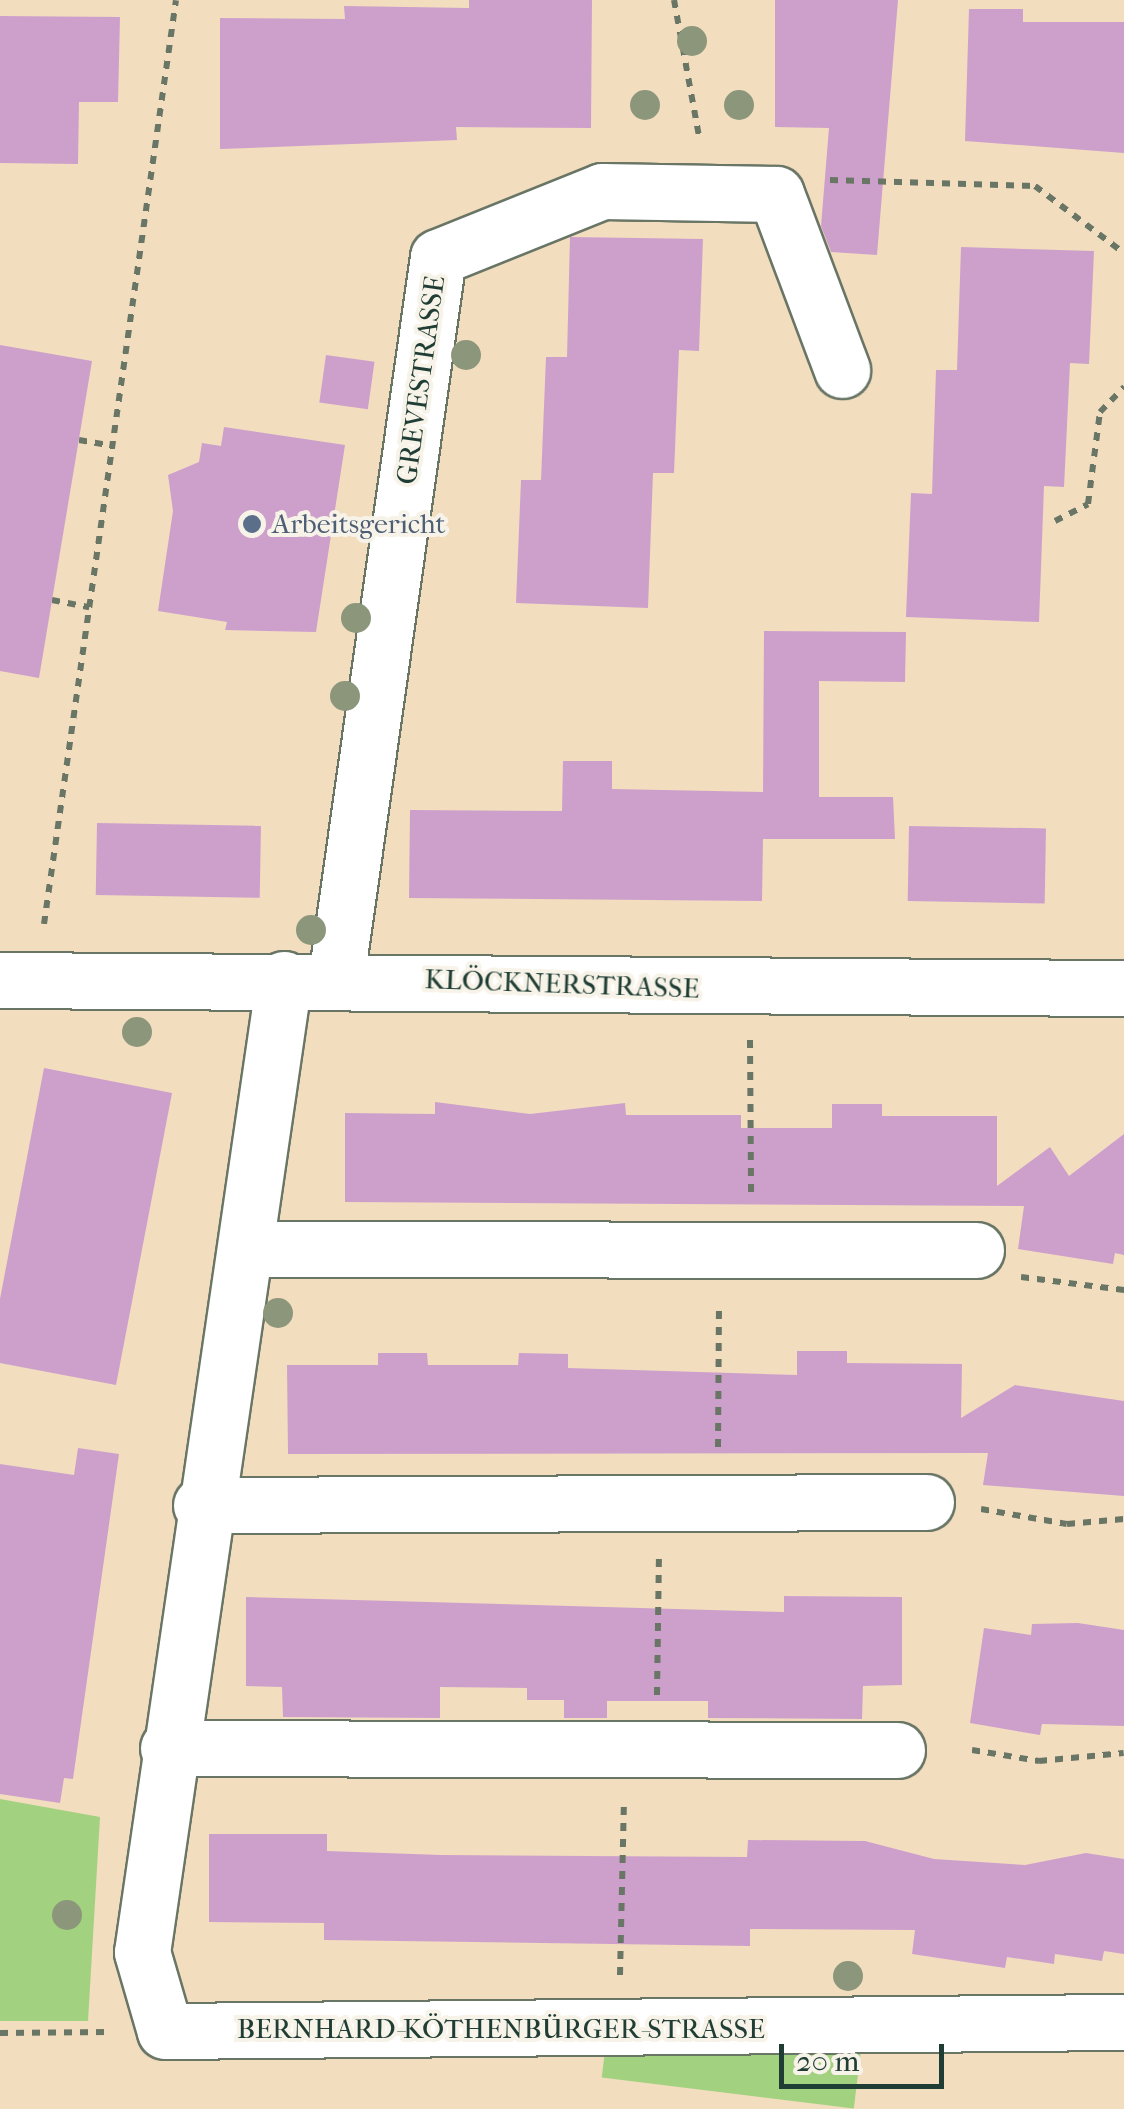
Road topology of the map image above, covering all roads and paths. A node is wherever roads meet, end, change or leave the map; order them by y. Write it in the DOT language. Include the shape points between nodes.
graph roads {
  1 [pos="176,0"];
  2 [pos="674,0"];
  3 [pos="700,192"];
  4 [pos="776,194"];
  5 [pos="1124,253"];
  6 [pos="842,370"];
  7 [pos="1124,386"];
  8 [pos="79,440"];
  9 [pos="113,446"];
  10 [pos="1055,521"];
  11 [pos="52,600"];
  12 [pos="88,607"];
  13 [pos="310,978"];
  14 [pos="18,980"];
  15 [pos="750,988"];
  16 [pos="1124,988"];
  17 [pos="247,1249"];
  18 [pos="736,1249"];
  19 [pos="996,1263"];
  20 [pos="1124,1290"];
  21 [pos="926,1502"];
  22 [pos="201,1505"];
  23 [pos="717,1505"];
  24 [pos="660,1506"];
  25 [pos="981,1509"];
  26 [pos="1124,1519"];
  27 [pos="168,1748"];
  28 [pos="896,1750"];
  29 [pos="972,1750"];
  30 [pos="641,1752"];
  31 [pos="1124,1754"];
  32 [pos="1124,2022"];
  33 [pos="618,2029"];
  34 [pos="165,2031"];
  35 [pos="0,2033"];
  1 -- 9 [label="path"];
  2 -- 3 [label="path" via="699,126"];
  3 -- 4 [label="street, GREVESTRASSE"];
  3 -- 13 [label="street, GREVESTRASSE" via="602,191 438,257"];
  4 -- 5 [label="path" via="821,180 1034,186"];
  4 -- 6 [label="street"];
  7 -- 10 [label="path" via="1100,412 1088,504"];
  8 -- 9 [label="path"];
  9 -- 12 [label="path"];
  11 -- 12 [label="path"];
  12 -- 14 [label="path"];
  13 -- 14 [label="street, KLÖCKNERSTRASSE"];
  13 -- 15 [label="street, KLÖCKNERSTRASSE"];
  13 -- 17 [label="street"];
  15 -- 16 [label="street, KLÖCKNERSTRASSE"];
  15 -- 18 [label="path"];
  17 -- 18 [label="street"];
  17 -- 22 [label="street"];
  18 -- 19 [label="street"];
  18 -- 23 [label="path"];
  19 -- 20 [label="path"];
  21 -- 23 [label="street"];
  22 -- 24 [label="street"];
  22 -- 27 [label="street"];
  23 -- 24 [label="street"];
  24 -- 30 [label="path"];
  25 -- 26 [label="path" via="1067,1524"];
  27 -- 30 [label="street"];
  27 -- 34 [label="street" via="142,1952"];
  28 -- 30 [label="street"];
  29 -- 31 [label="path" via="1039,1761"];
  30 -- 33 [label="path"];
  32 -- 33 [label="street, BERNHARD-KÖTHENBÜRGER-STRASSE"];
  33 -- 34 [label="street, BERNHARD-KÖTHENBÜRGER-STRASSE"];
  34 -- 35 [label="path"];
}
